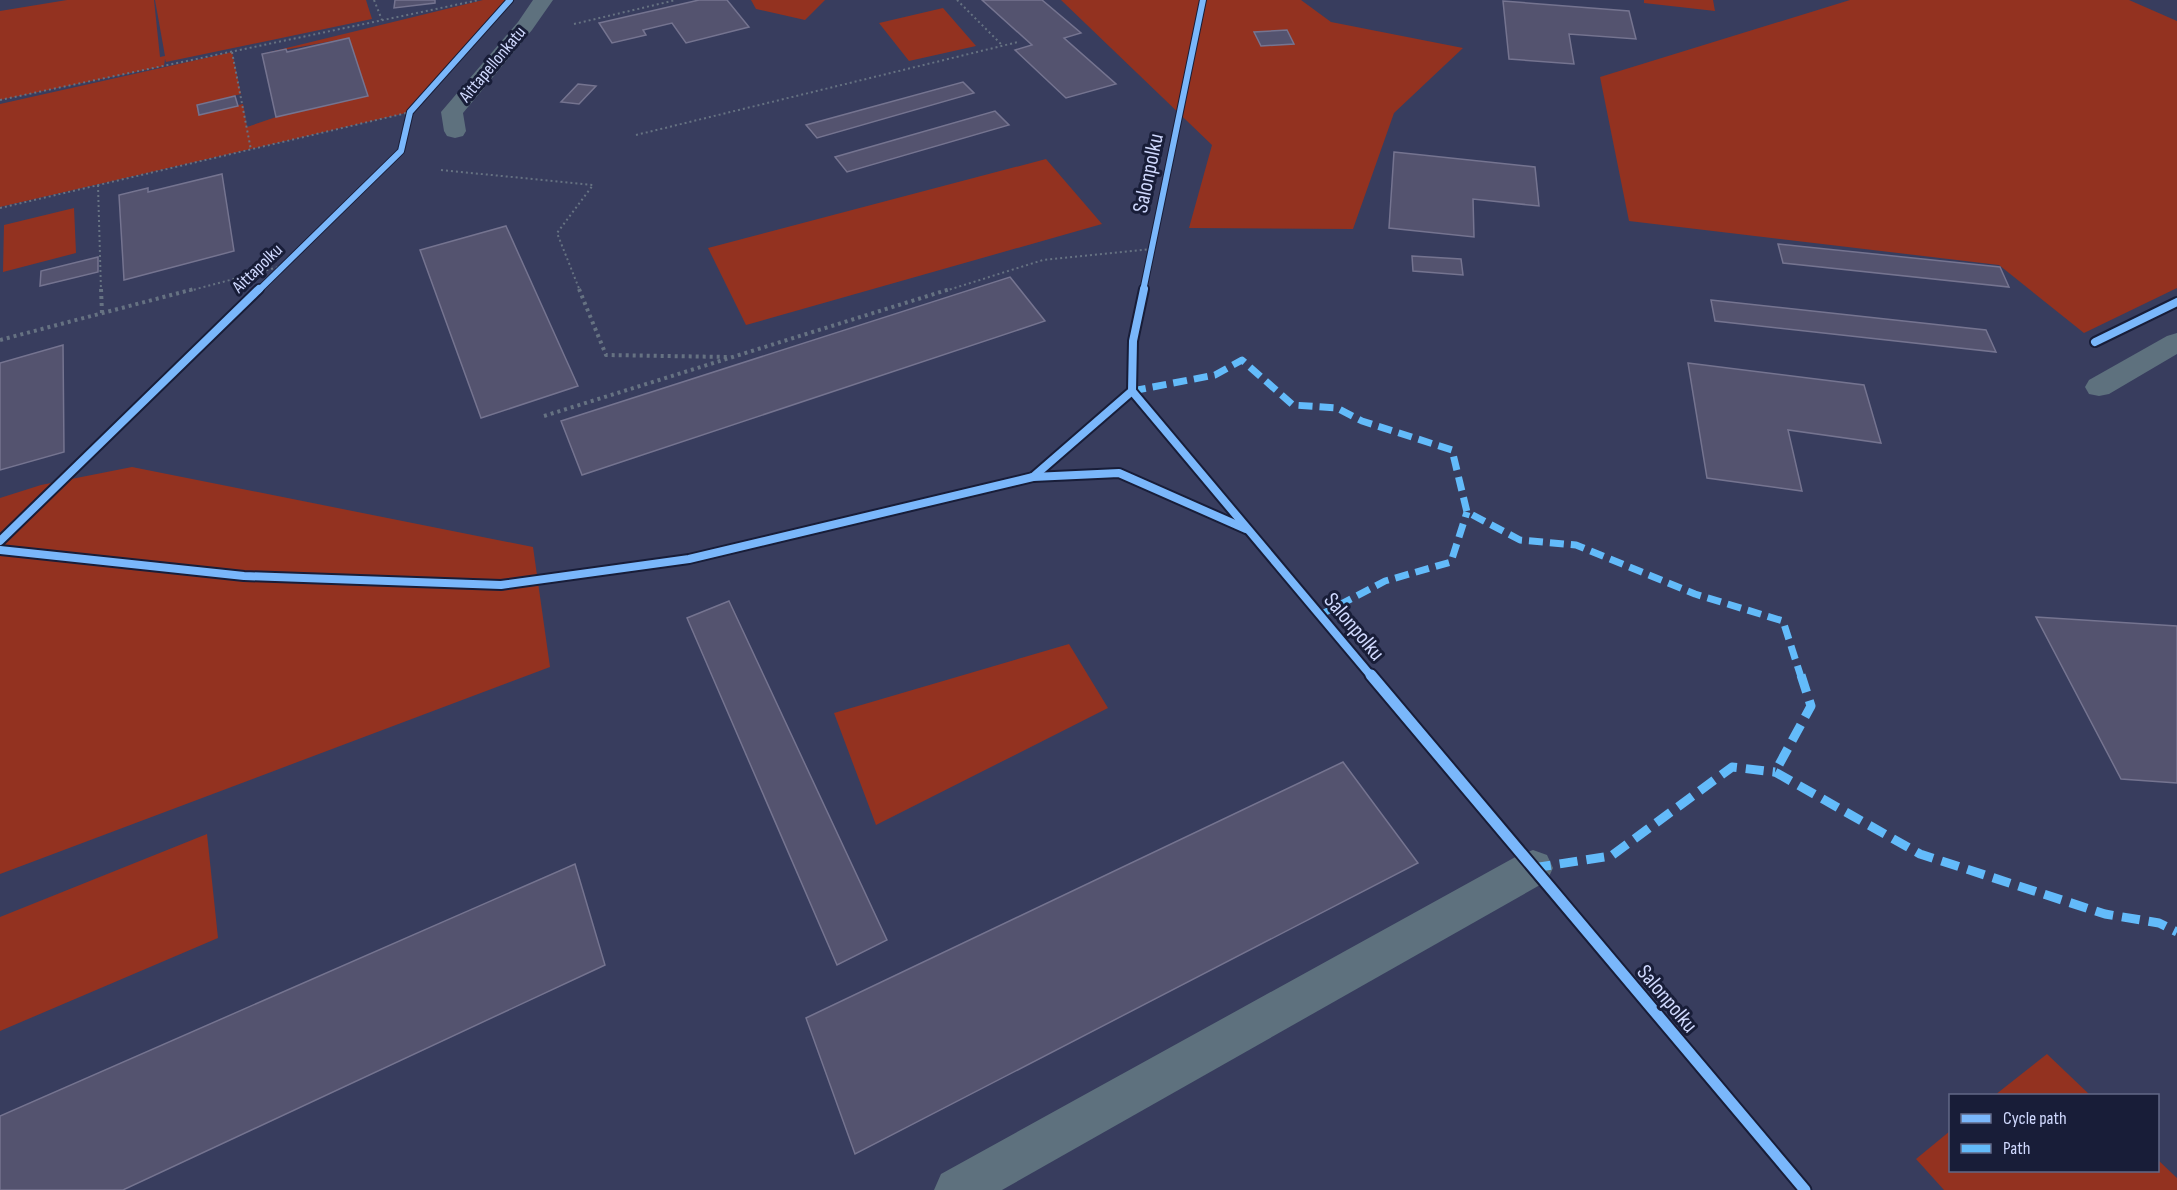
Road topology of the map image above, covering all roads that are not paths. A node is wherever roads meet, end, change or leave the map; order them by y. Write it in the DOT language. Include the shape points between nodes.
graph roads {
  1 [pos="543,0"];
  2 [pos="455,131"];
  3 [pos="2177,342"];
  4 [pos="2099,387"];
  5 [pos="1533,868"];
  6 [pos="957,1190"];
  1 -- 2 [label="street, Aittapellonkatu" via="452,112"];
  3 -- 4 [label="street"];
  5 -- 6 [label="street"];
}
